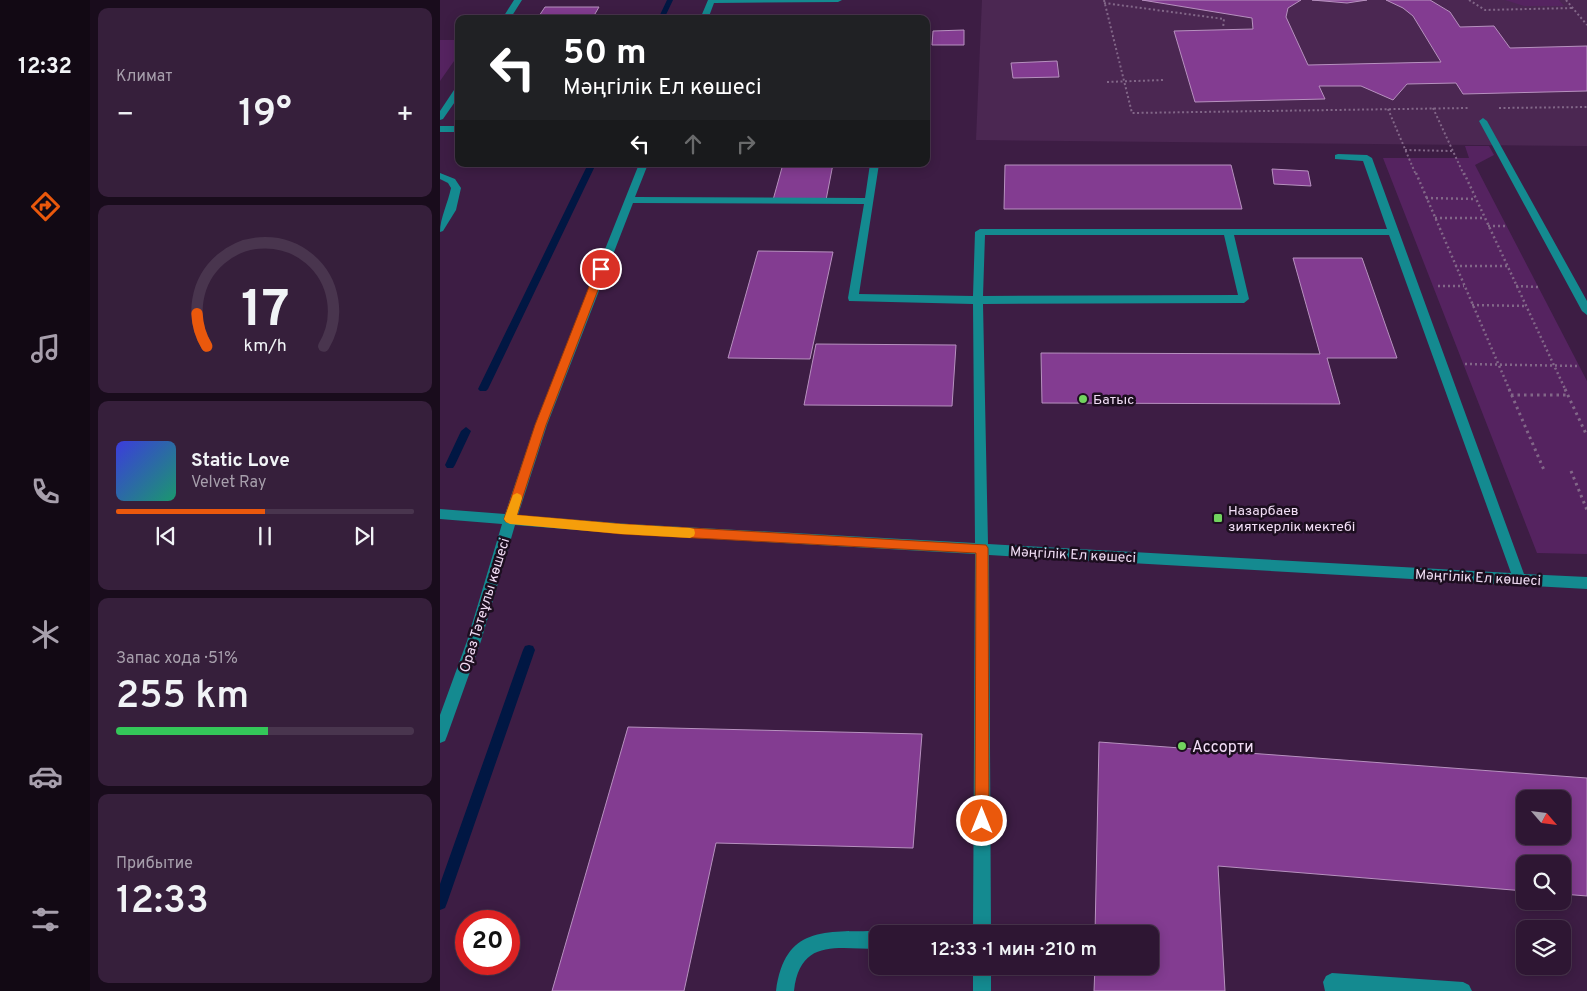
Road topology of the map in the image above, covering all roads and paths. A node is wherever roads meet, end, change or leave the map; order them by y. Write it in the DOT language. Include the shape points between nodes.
graph roads {
  1 [pos="518,0"];
  2 [pos="838,0"];
  3 [pos="1469,0"];
  4 [pos="1566,0"];
  5 [pos="712,1"];
  6 [pos="1104,2"];
  7 [pos="1573,8"];
  8 [pos="509,15"];
  9 [pos="706,15"];
  10 [pos="1587,25"];
  11 [pos="1223,28"];
  12 [pos="1162,80"];
  13 [pos="1125,81"];
  14 [pos="1107,82"];
  15 [pos="455,95"];
  16 [pos="1587,107"];
  17 [pos="1433,108"];
  18 [pos="1471,108"];
  19 [pos="1490,108"];
  20 [pos="1388,109"];
  21 [pos="440,117"];
  22 [pos="1483,121"];
  23 [pos="440,129"];
  24 [pos="455,129"];
  25 [pos="1405,150"];
  26 [pos="1453,151"];
  27 [pos="1338,157"];
  28 [pos="642,167"];
  29 [pos="875,167"];
  30 [pos="440,176"];
  31 [pos="1426,198"];
  32 [pos="1475,199"];
  33 [pos="628,200"];
  34 [pos="869,201"];
  35 [pos="1434,218"];
  36 [pos="1484,218"];
  37 [pos="1488,226"];
  38 [pos="1506,226"];
  39 [pos="440,229"];
  40 [pos="1228,231"];
  41 [pos="1393,232"];
  42 [pos="1455,266"];
  43 [pos="1507,266"];
  44 [pos="1433,286"];
  45 [pos="1464,286"];
  46 [pos="1516,286"];
  47 [pos="1538,287"];
  48 [pos="978,300"];
  49 [pos="1472,305"];
  50 [pos="1526,306"];
  51 [pos="1587,311"];
  52 [pos="1463,364"];
  53 [pos="1498,364"];
  54 [pos="1553,365"];
  55 [pos="1579,366"];
  56 [pos="1511,395"];
  57 [pos="1568,395"];
  58 [pos="1587,436"];
  59 [pos="1544,470"];
  60 [pos="1571,471"];
  61 [pos="1587,510"];
  62 [pos="440,514"];
  63 [pos="510,519"];
  64 [pos="982,548"];
  65 [pos="1520,580"];
  66 [pos="1587,583"];
  67 [pos="440,736"];
  68 [pos="982,925"];
  69 [pos="869,940"];
  70 [pos="982,975"];
  71 [pos="785,991"];
  72 [pos="982,991"];
  73 [pos="1334,991"];
  74 [pos="1463,991"];
  1 -- 8 [label="street"];
  2 -- 5 [label="street"];
  3 -- 7 [label="path" via="1485,10"];
  4 -- 7 [label="path"];
  5 -- 9 [label="street"];
  6 -- 11 [label="path" via="1224,20"];
  6 -- 13 [label="path"];
  7 -- 10 [label="path"];
  12 -- 13 [label="path"];
  13 -- 14 [label="path"];
  13 -- 20 [label="path" via="1132,113"];
  15 -- 21 [label="street"];
  16 -- 19 [label="path"];
  17 -- 18 [label="path"];
  17 -- 20 [label="path"];
  17 -- 26 [label="path"];
  20 -- 25 [label="path"];
  22 -- 51 [label="street"];
  23 -- 24 [label="street"];
  25 -- 26 [label="path"];
  25 -- 31 [label="path"];
  26 -- 32 [label="path"];
  27 -- 41 [label="street" via="1367,158"];
  28 -- 33 [label="street, Ораз Тәтеұлы көшесі"];
  29 -- 34 [label="street"];
  30 -- 39 [label="street" via="452,181 456,188 451,210"];
  31 -- 32 [label="path"];
  31 -- 35 [label="path"];
  32 -- 36 [label="path"];
  33 -- 34 [label="street"];
  33 -- 63 [label="street, Ораз Тәтеұлы көшесі" via="541,425"];
  34 -- 48 [label="street" via="853,298"];
  35 -- 36 [label="path"];
  35 -- 42 [label="path"];
  36 -- 37 [label="path"];
  37 -- 38 [label="path"];
  37 -- 43 [label="path"];
  40 -- 41 [label="street"];
  40 -- 48 [label="street" via="980,232"];
  40 -- 48 [label="street" via="1244,299"];
  41 -- 65 [label="street"];
  42 -- 43 [label="path"];
  42 -- 45 [label="path"];
  43 -- 46 [label="path"];
  44 -- 45 [label="path"];
  45 -- 49 [label="path"];
  46 -- 47 [label="path"];
  46 -- 50 [label="path"];
  48 -- 64 [label="street"];
  49 -- 50 [label="path"];
  49 -- 53 [label="path"];
  50 -- 54 [label="path"];
  52 -- 53 [label="path"];
  53 -- 54 [label="path"];
  53 -- 56 [label="path"];
  54 -- 55 [label="path"];
  54 -- 57 [label="path"];
  56 -- 57 [label="path"];
  56 -- 59 [label="path"];
  57 -- 58 [label="path"];
  60 -- 61 [label="path"];
  62 -- 63 [label="street, Мәңгілік Ел көшесі"];
  63 -- 64 [label="street, Мәңгілік Ел көшесі" via="621,529"];
  63 -- 67 [label="street, Ораз Тәтеұлы көшесі" via="474,641"];
  64 -- 65 [label="street, Мәңгілік Ел көшесі"];
  64 -- 68 [label="street"];
  65 -- 66 [label="street, Мәңгілік Ел көшесі"];
  69 -- 71 [label="street" via="821,942 800,952 787,976"];
  70 -- 72 [label="street"];
  73 -- 74 [label="street" via="1332,982"];
}
